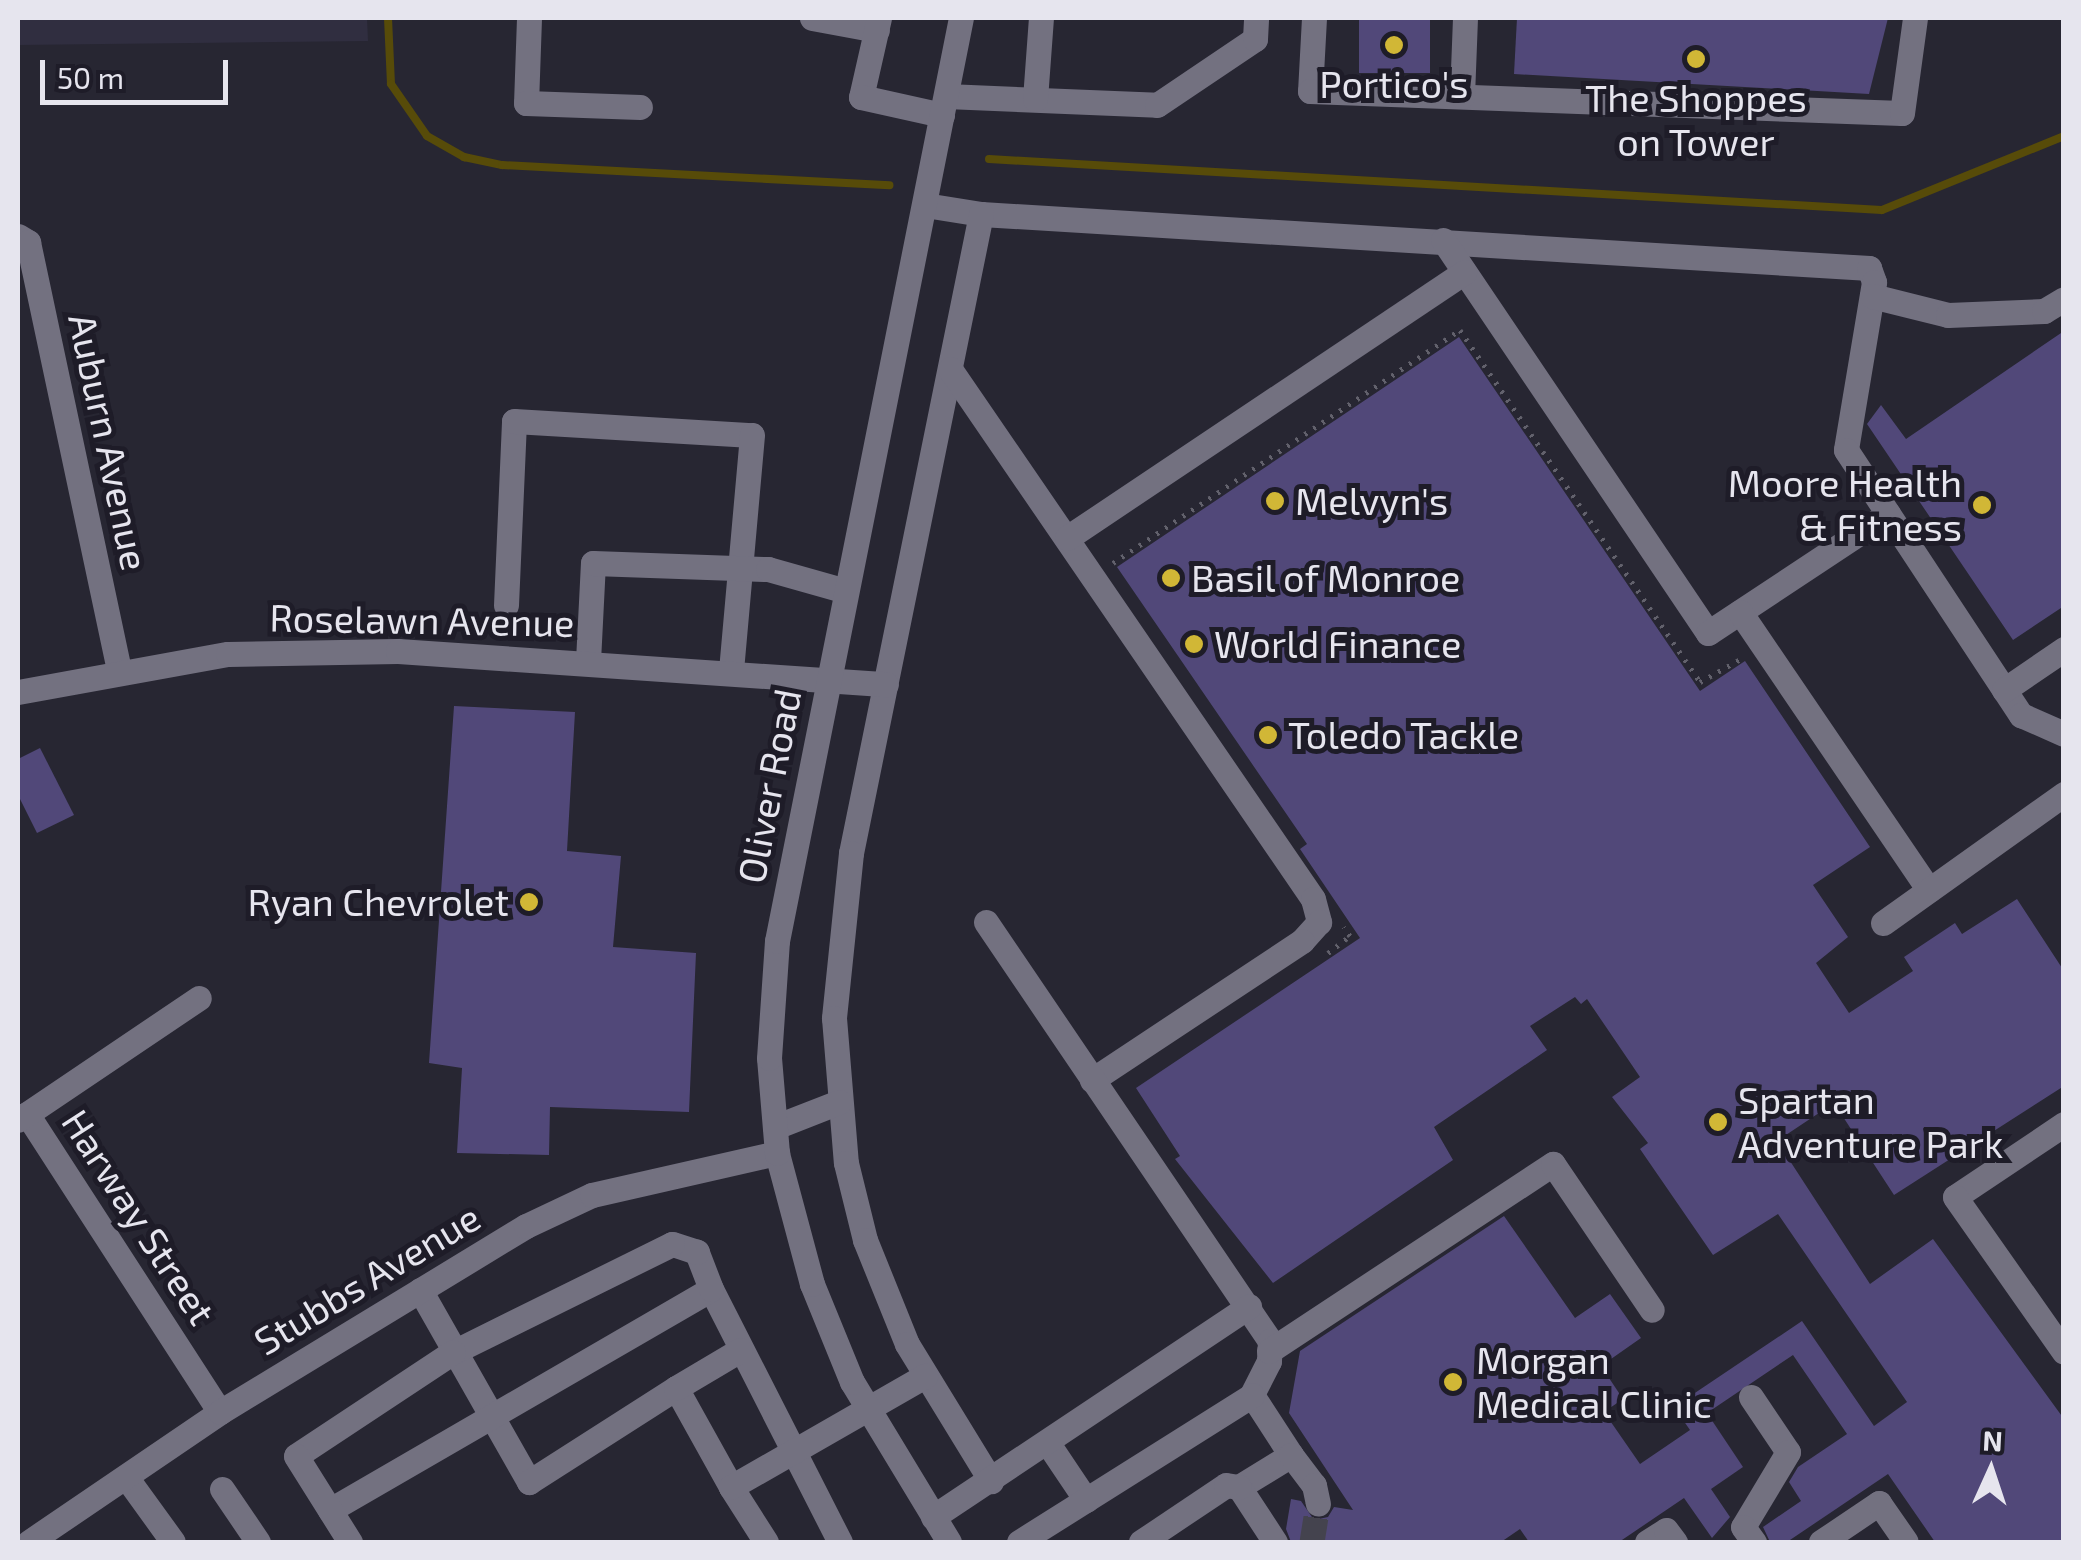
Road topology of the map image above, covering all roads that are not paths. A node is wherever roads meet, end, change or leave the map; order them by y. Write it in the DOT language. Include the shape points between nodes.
graph roads {
  1 [pos="529,18"];
  2 [pos="812,18"];
  3 [pos="961,18"];
  4 [pos="1041,18"];
  5 [pos="1256,18"];
  6 [pos="1314,18"];
  7 [pos="1465,18"];
  8 [pos="1916,18"];
  9 [pos="878,24"];
  10 [pos="1462,96"];
  11 [pos="1036,100"];
  12 [pos="944,106"];
  13 [pos="640,107"];
  14 [pos="925,205"];
  15 [pos="981,214"];
  16 [pos="18,236"];
  17 [pos="1443,240"];
  18 [pos="1464,272"];
  19 [pos="1872,296"];
  20 [pos="2064,299"];
  21 [pos="950,369"];
  22 [pos="1888,514"];
  23 [pos="1067,538"];
  24 [pos="739,568"];
  25 [pos="846,591"];
  26 [pos="506,605"];
  27 [pos="1740,612"];
  28 [pos="588,661"];
  29 [pos="2059,661"];
  30 [pos="119,669"];
  31 [pos="731,671"];
  32 [pos="828,678"];
  33 [pos="886,684"];
  34 [pos="2004,690"];
  35 [pos="18,692"];
  36 [pos="2064,734"];
  37 [pos="2064,794"];
  38 [pos="1929,890"];
  39 [pos="986,922"];
  40 [pos="1884,923"];
  41 [pos="199,998"];
  42 [pos="1092,1080"];
  43 [pos="840,1102"];
  44 [pos="22,1117"];
  45 [pos="2064,1124"];
  46 [pos="776,1140"];
  47 [pos="711,1289"];
  48 [pos="420,1290"];
  49 [pos="1249,1306"];
  50 [pos="1652,1310"];
  51 [pos="740,1350"];
  52 [pos="1270,1351"];
  53 [pos="453,1352"];
  54 [pos="2064,1352"];
  55 [pos="925,1376"];
  56 [pos="676,1388"];
  57 [pos="1252,1395"];
  58 [pos="1752,1396"];
  59 [pos="868,1408"];
  60 [pos="220,1412"];
  61 [pos="488,1415"];
  62 [pos="1047,1442"];
  63 [pos="790,1452"];
  64 [pos="1291,1455"];
  65 [pos="126,1476"];
  66 [pos="991,1481"];
  67 [pos="731,1487"];
  68 [pos="1239,1488"];
  69 [pos="222,1489"];
  70 [pos="1086,1500"];
  71 [pos="1318,1504"];
  72 [pos="330,1510"];
  73 [pos="933,1517"];
  74 [pos="1034,1539"];
  75 [pos="30,1542"];
  76 [pos="173,1542"];
  77 [pos="258,1542"];
  78 [pos="350,1542"];
  79 [pos="766,1542"];
  80 [pos="840,1542"];
  81 [pos="949,1542"];
  82 [pos="1141,1542"];
  83 [pos="1275,1542"];
  84 [pos="1647,1542"];
  85 [pos="1674,1542"];
  86 [pos="1754,1542"];
  87 [pos="1820,1542"];
  88 [pos="1906,1542"];
  1 -- 13 [label="street" via="526,103"];
  2 -- 9 [label="street"];
  3 -- 12 [label="street, Oliver Road"];
  4 -- 11 [label="street"];
  5 -- 11 [label="street" via="1256,40 1157,104"];
  6 -- 10 [label="street" via="1310,91"];
  7 -- 10 [label="street"];
  8 -- 10 [label="street" via="1902,113"];
  9 -- 12 [label="street" via="861,97"];
  11 -- 12 [label="street"];
  12 -- 14 [label="street, Oliver Road"];
  14 -- 15 [label="street"];
  14 -- 25 [label="street, Oliver Road"];
  15 -- 17 [label="street"];
  15 -- 21 [label="street"];
  16 -- 30 [label="street, Auburn Avenue" via="28,242"];
  17 -- 18 [label="street"];
  17 -- 19 [label="street" via="1855,263 1870,268"];
  18 -- 23 [label="street"];
  18 -- 27 [label="street" via="1708,633"];
  19 -- 20 [label="street" via="1948,314 2044,311"];
  19 -- 22 [label="street" via="1846,450"];
  21 -- 23 [label="street"];
  21 -- 33 [label="street"];
  22 -- 27 [label="street"];
  22 -- 34 [label="street"];
  23 -- 42 [label="street" via="1313,899 1320,922 1302,941"];
  24 -- 25 [label="street" via="768,568"];
  24 -- 26 [label="street" via="752,434 514,421"];
  24 -- 28 [label="street" via="593,563"];
  24 -- 31 [label="street"];
  25 -- 32 [label="street, Oliver Road"];
  27 -- 38 [label="street"];
  28 -- 30 [label="street, Roselawn Avenue" via="379,651 228,654"];
  28 -- 31 [label="street, Roselawn Avenue"];
  29 -- 34 [label="street"];
  30 -- 35 [label="street, Roselawn Avenue"];
  31 -- 32 [label="street, Roselawn Avenue"];
  32 -- 33 [label="street, Roselawn Avenue"];
  32 -- 46 [label="street, Oliver Road" via="777,940 769,1058"];
  33 -- 43 [label="street" via="838,937"];
  34 -- 36 [label="street" via="2020,715"];
  37 -- 38 [label="street"];
  38 -- 40 [label="street"];
  39 -- 42 [label="street"];
  41 -- 44 [label="street"];
  42 -- 49 [label="street"];
  43 -- 46 [label="street, Stubbs Avenue"];
  43 -- 55 [label="street" via="865,1240"];
  44 -- 60 [label="street, Harway Street"];
  45 -- 54 [label="street" via="1955,1197"];
  46 -- 48 [label="street, Stubbs Avenue" via="592,1195"];
  46 -- 59 [label="street, Oliver Road" via="812,1284"];
  47 -- 51 [label="street"];
  47 -- 53 [label="street" via="697,1252 672,1244"];
  47 -- 61 [label="street"];
  48 -- 53 [label="street"];
  48 -- 60 [label="street, Stubbs Avenue"];
  49 -- 52 [label="street"];
  49 -- 62 [label="street"];
  50 -- 52 [label="street" via="1553,1164"];
  51 -- 56 [label="street"];
  51 -- 63 [label="street"];
  52 -- 57 [label="street"];
  53 -- 61 [label="street"];
  53 -- 72 [label="street" via="296,1456"];
  55 -- 59 [label="street"];
  55 -- 66 [label="street"];
  56 -- 61 [label="street" via="529,1482"];
  56 -- 67 [label="street"];
  57 -- 64 [label="street"];
  57 -- 70 [label="street"];
  58 -- 86 [label="street" via="1788,1452 1743,1527"];
  59 -- 63 [label="street"];
  59 -- 73 [label="street, Oliver Road"];
  60 -- 65 [label="street, Stubbs Avenue"];
  61 -- 72 [label="street"];
  62 -- 66 [label="street"];
  62 -- 70 [label="street"];
  63 -- 67 [label="street"];
  63 -- 80 [label="street"];
  64 -- 68 [label="street"];
  64 -- 71 [label="street" via="1314,1485"];
  65 -- 75 [label="street, Stubbs Avenue"];
  65 -- 76 [label="street"];
  66 -- 73 [label="street"];
  67 -- 79 [label="street"];
  68 -- 82 [label="street" via="1226,1485"];
  68 -- 83 [label="street"];
  69 -- 77 [label="street"];
  70 -- 74 [label="street"];
  72 -- 78 [label="street"];
  73 -- 81 [label="street, Oliver Road"];
  84 -- 85 [label="street" via="1666,1530"];
  87 -- 88 [label="street" via="1879,1503"];
}
